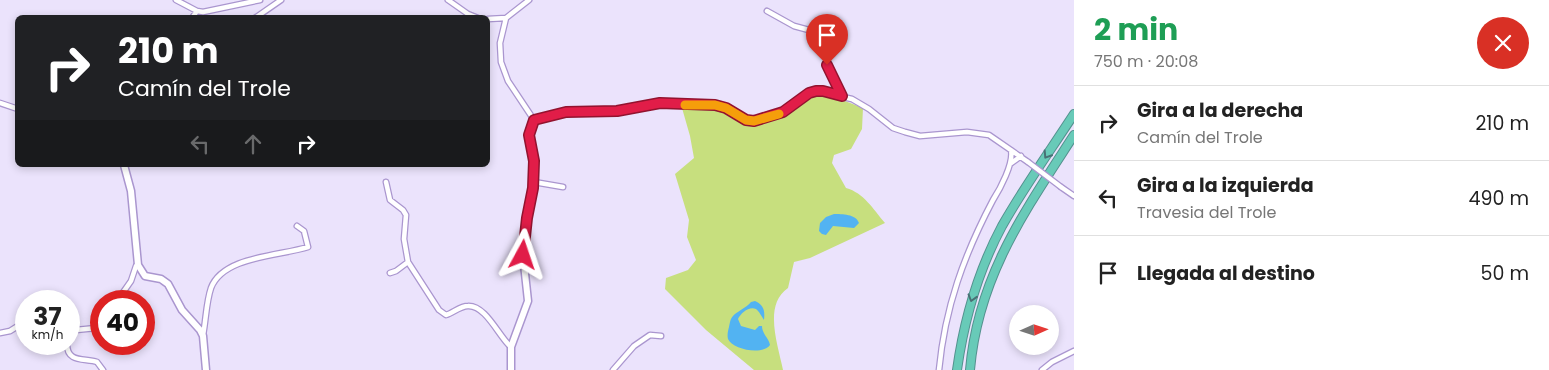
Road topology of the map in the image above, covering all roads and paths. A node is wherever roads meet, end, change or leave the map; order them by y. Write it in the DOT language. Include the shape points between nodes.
graph roads {
  1 [pos="176,0"];
  2 [pos="260,0"];
  3 [pos="281,0"];
  4 [pos="448,0"];
  5 [pos="529,0"];
  6 [pos="196,11"];
  7 [pos="767,11"];
  8 [pos="194,15"];
  9 [pos="259,15"];
  10 [pos="470,15"];
  11 [pos="506,18"];
  12 [pos="490,19"];
  13 [pos="842,96"];
  14 [pos="0,103"];
  15 [pos="15,108"];
  16 [pos="1074,114"];
  17 [pos="534,120"];
  18 [pos="1074,135"];
  19 [pos="1011,150"];
  20 [pos="1020,156"];
  21 [pos="1010,164"];
  22 [pos="124,167"];
  23 [pos="386,182"];
  24 [pos="534,182"];
  25 [pos="563,187"];
  26 [pos="1074,196"];
  27 [pos="297,226"];
  28 [pos="1002,252"];
  29 [pos="408,262"];
  30 [pos="138,264"];
  31 [pos="390,273"];
  32 [pos="126,290"];
  33 [pos="15,328"];
  34 [pos="0,334"];
  35 [pos="203,336"];
  36 [pos="661,336"];
  37 [pos="511,347"];
  38 [pos="1074,351"];
  39 [pos="70,355"];
  40 [pos="103,370"];
  41 [pos="206,370"];
  42 [pos="511,370"];
  43 [pos="613,370"];
  44 [pos="939,370"];
  45 [pos="957,370"];
  46 [pos="970,370"];
  47 [pos="974,370"];
  48 [pos="1042,370"];
  1 -- 6 [label="street"];
  2 -- 6 [label="street" via="210,12"];
  3 -- 9 [label="street"];
  4 -- 10 [label="street"];
  5 -- 11 [label="street"];
  6 -- 8 [label="street"];
  7 -- 13 [label="street" via="794,26 820,33 829,52 827,65"];
  11 -- 12 [label="street"];
  11 -- 17 [label="street" via="500,43 504,71 512,90"];
  13 -- 17 [label="street" via="816,91 783,112 754,121 715,105 660,103 617,111 566,112"];
  13 -- 19 [label="street" via="862,104 893,128 905,132 920,136 989,135"];
  14 -- 15 [label="street"];
  16 -- 45 [label="highway, one-way" via="1022,192 985,263 962,335"];
  17 -- 24 [label="street" via="529,135"];
  18 -- 28 [label="highway"];
  19 -- 20 [label="street"];
  19 -- 21 [label="street"];
  20 -- 21 [label="street"];
  20 -- 26 [label="street, bridge"];
  21 -- 44 [label="street" via="957,279 943,333"];
  22 -- 30 [label="street" via="132,197"];
  23 -- 29 [label="street" via="390,200 406,215 404,239"];
  24 -- 25 [label="street"];
  24 -- 37 [label="street" via="524,244 528,301"];
  27 -- 35 [label="street" via="304,231 308,247 263,256 223,272 214,282"];
  28 -- 46 [label="highway" via="982,306"];
  28 -- 47 [label="highway" via="985,307"];
  29 -- 31 [label="street"];
  29 -- 37 [label="street" via="441,312 446,315 473,306 482,312"];
  30 -- 32 [label="street"];
  30 -- 35 [label="street" via="145,276 168,284 182,310"];
  33 -- 34 [label="street"];
  35 -- 41 [label="street"];
  36 -- 43 [label="street" via="650,335 634,346"];
  37 -- 42 [label="street"];
  38 -- 48 [label="street"];
  39 -- 40 [label="street" via="97,362"];
}
